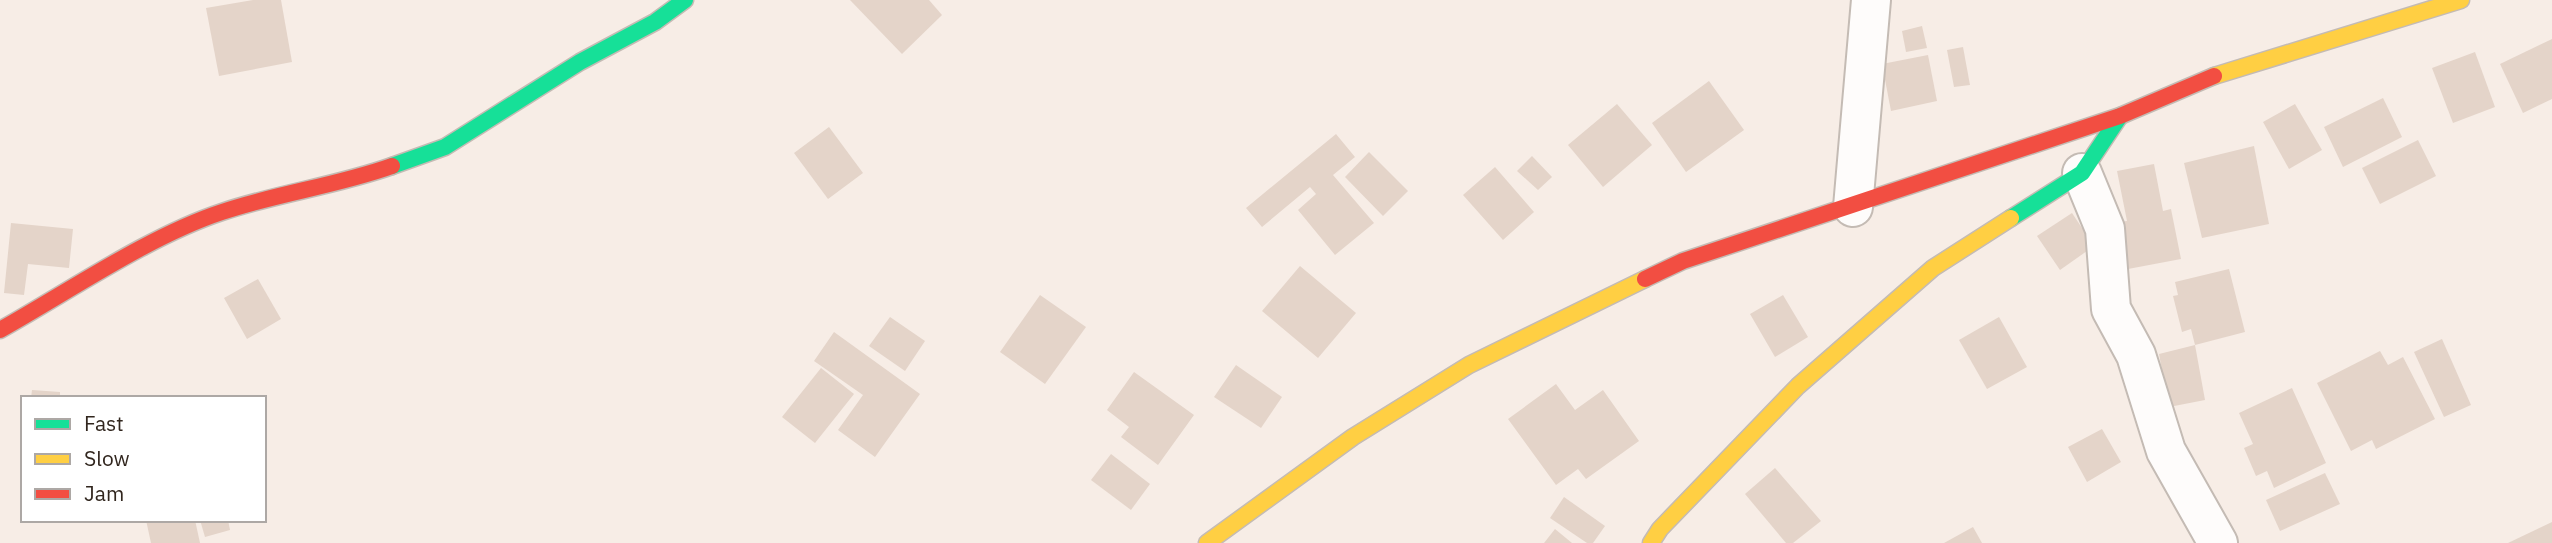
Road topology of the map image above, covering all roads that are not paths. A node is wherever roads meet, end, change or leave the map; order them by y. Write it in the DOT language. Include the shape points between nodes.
graph roads {
  1 [pos="685,0"];
  2 [pos="1871,0"];
  3 [pos="2461,0"];
  4 [pos="2120,116"];
  5 [pos="2082,173"];
  6 [pos="1853,206"];
  7 [pos="0,330"];
  8 [pos="1208,543"];
  9 [pos="1651,543"];
  10 [pos="2218,543"];
  1 -- 7 [label="main road" via="445,147 354,180 222,212 184,227"];
  2 -- 6 [label="street"];
  3 -- 4 [label="main road" via="2237,68"];
  4 -- 5 [label="main road"];
  4 -- 6 [label="main road"];
  5 -- 9 [label="main road" via="1933,268 1798,386"];
  5 -- 10 [label="street" via="2105,229 2111,309 2136,355 2166,451"];
  6 -- 8 [label="main road" via="1683,261 1469,365 1353,437"];
}
